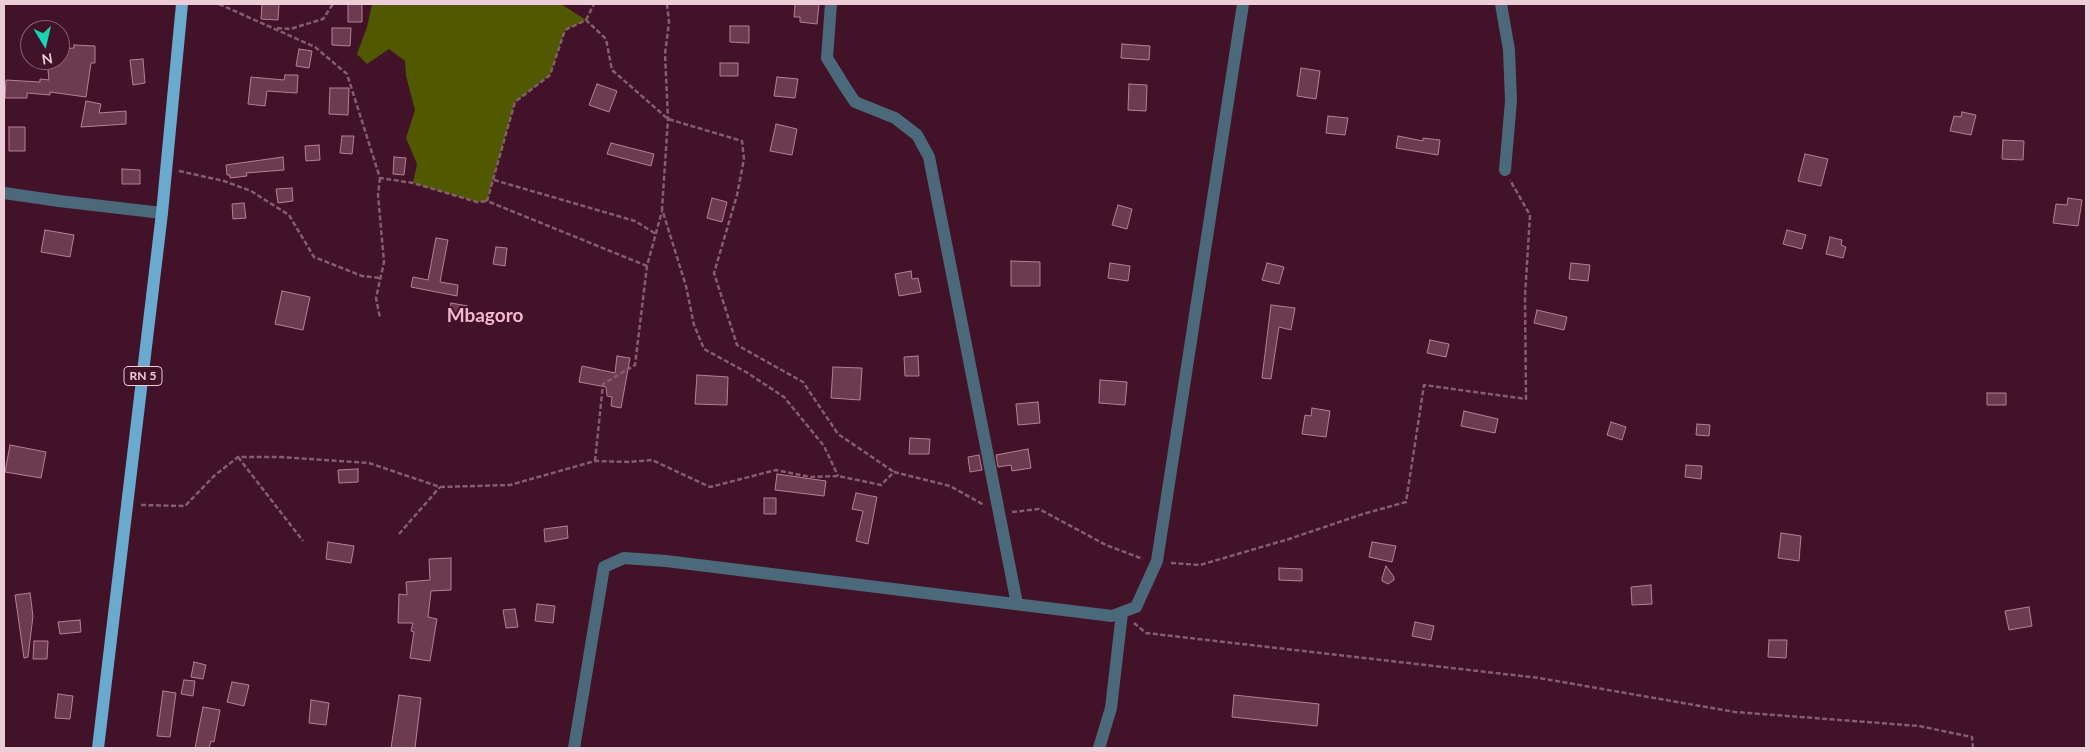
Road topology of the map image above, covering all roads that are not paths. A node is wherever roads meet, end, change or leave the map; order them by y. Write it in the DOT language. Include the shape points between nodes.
graph roads {
  1 [pos="182,4"];
  2 [pos="831,4"];
  3 [pos="1243,4"];
  4 [pos="1501,4"];
  5 [pos="1504,170"];
  6 [pos="4,193"];
  7 [pos="162,212"];
  8 [pos="1017,604"];
  9 [pos="1122,613"];
  10 [pos="98,748"];
  11 [pos="574,748"];
  12 [pos="1099,748"];
  1 -- 7 [label="main road, RN 5"];
  2 -- 8 [label="street" via="827,58 845,87 855,102 895,118 917,135 929,157"];
  3 -- 9 [label="street" via="1157,561 1136,607"];
  4 -- 5 [label="street" via="1509,50 1511,101"];
  6 -- 7 [label="street"];
  7 -- 10 [label="main road, RN 5"];
  8 -- 9 [label="street" via="1112,616"];
  8 -- 11 [label="street" via="624,558 604,567"];
  9 -- 12 [label="street" via="1111,708"];
}
